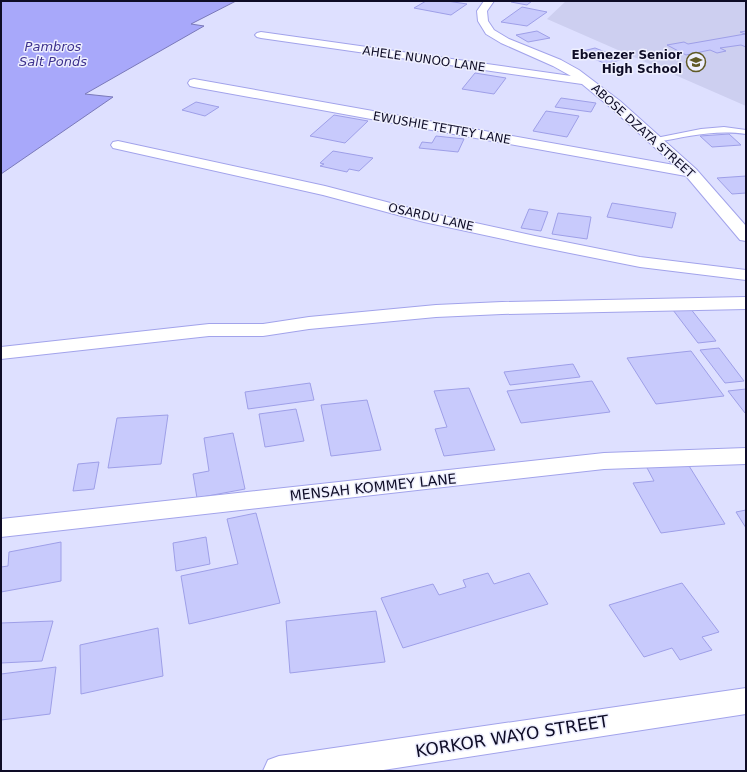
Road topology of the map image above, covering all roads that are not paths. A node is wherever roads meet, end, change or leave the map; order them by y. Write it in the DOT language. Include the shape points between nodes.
graph roads {
  1 [pos="474,2"];
  2 [pos="488,2"];
  3 [pos="261,35"];
  4 [pos="588,82"];
  5 [pos="194,83"];
  6 [pos="746,132"];
  7 [pos="656,140"];
  8 [pos="118,145"];
  9 [pos="691,172"];
  10 [pos="746,236"];
  11 [pos="746,275"];
  12 [pos="746,303"];
  13 [pos="1,353"];
  14 [pos="746,456"];
  15 [pos="1,528"];
  16 [pos="746,701"];
  17 [pos="279,771"];
  1 -- 2 [label="street"];
  2 -- 4 [label="street, ABOSE DZATA STREET" via="482,11 483,21 490,32 557,63"];
  3 -- 4 [label="street, AHELE NUNOO LANE"];
  4 -- 7 [label="street, ABOSE DZATA STREET"];
  5 -- 9 [label="street, EWUSHIE TETTEY LANE"];
  6 -- 7 [label="lane" via="710,130"];
  7 -- 9 [label="street, ABOSE DZATA STREET"];
  8 -- 11 [label="street, OSARDU LANE" via="535,241 640,262"];
  9 -- 10 [label="street, ABOSE DZATA STREET"];
  12 -- 13 [label="street" via="436,311 263,330 209,330"];
  14 -- 15 [label="street, MENSAH KOMMEY LANE" via="604,461"];
  16 -- 17 [label="street, KORKOR WAYO STREET"];
}
